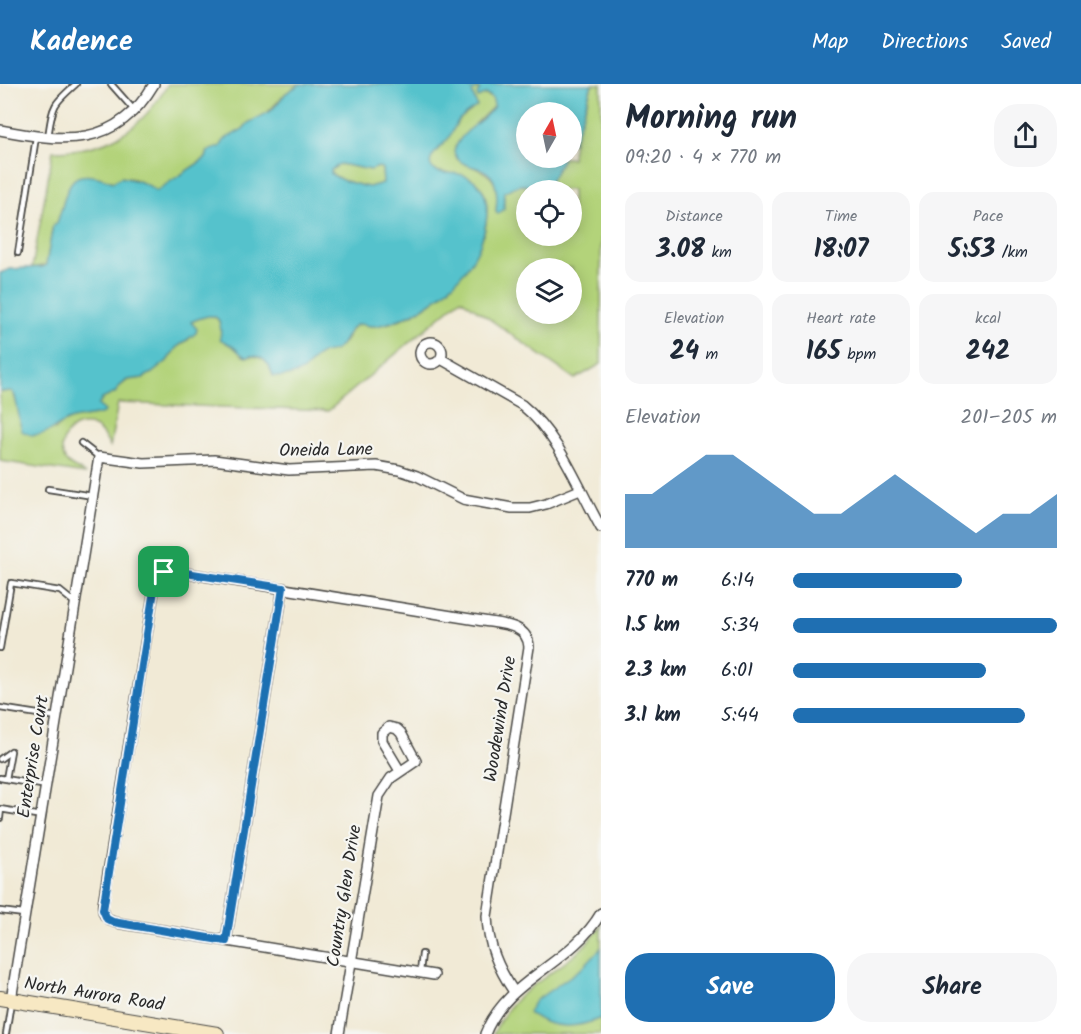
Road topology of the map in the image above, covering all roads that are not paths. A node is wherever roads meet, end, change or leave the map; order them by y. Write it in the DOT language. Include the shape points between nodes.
graph roads {
  1 [pos="76,84"];
  2 [pos="111,84"];
  3 [pos="152,88"];
  4 [pos="134,110"];
  5 [pos="0,130"];
  6 [pos="36,137"];
  7 [pos="48,138"];
  8 [pos="18,253"];
  9 [pos="441,359"];
  10 [pos="81,443"];
  11 [pos="99,457"];
  12 [pos="48,489"];
  13 [pos="580,490"];
  14 [pos="93,496"];
  15 [pos="601,528"];
  16 [pos="283,588"];
  17 [pos="76,604"];
  18 [pos="0,648"];
  19 [pos="0,708"];
  20 [pos="58,717"];
  21 [pos="0,759"];
  22 [pos="400,771"];
  23 [pos="0,778"];
  24 [pos="6,779"];
  25 [pos="47,786"];
  26 [pos="1,809"];
  27 [pos="42,816"];
  28 [pos="0,818"];
  29 [pos="0,911"];
  30 [pos="601,913"];
  31 [pos="25,914"];
  32 [pos="226,941"];
  33 [pos="422,954"];
  34 [pos="351,961"];
  35 [pos="419,973"];
  36 [pos="434,975"];
  37 [pos="514,992"];
  38 [pos="6,999"];
  39 [pos="6,1034"];
  40 [pos="217,1034"];
  41 [pos="339,1034"];
  42 [pos="485,1034"];
  1 -- 7 [label="lane" via="52,108"];
  2 -- 4 [label="lane"];
  3 -- 4 [label="street"];
  4 -- 7 [label="street" via="95,134"];
  5 -- 6 [label="street"];
  6 -- 7 [label="street"];
  6 -- 8 [label="lane"];
  9 -- 13 [label="street" via="533,414 553,439"];
  10 -- 11 [label="lane"];
  11 -- 13 [label="street, Oneida Lane" via="143,463 214,460 289,470 384,466 417,476 463,499 512,508 546,504"];
  11 -- 14 [label="street, Enterprise Court"];
  12 -- 14 [label="lane"];
  13 -- 15 [label="street"];
  14 -- 17 [label="street, Enterprise Court"];
  16 -- 32 [label="street"];
  16 -- 32 [label="street, Woodewind Drive" via="173,571 156,579 103,904 105,916 113,922"];
  16 -- 37 [label="street, Woodewind Drive" via="511,626 524,632 528,655 487,916 495,959"];
  17 -- 18 [label="lane" via="60,591 11,583"];
  17 -- 20 [label="street, Enterprise Court"];
  19 -- 20 [label="lane"];
  20 -- 25 [label="street, Enterprise Court"];
  21 -- 24 [label="lane" via="11,751"];
  22 -- 22 [label="street, Country Glen Drive" via="416,761 401,733 389,727 382,733 382,741"];
  22 -- 34 [label="street, Country Glen Drive" via="382,789 376,804"];
  23 -- 24 [label="lane"];
  24 -- 25 [label="lane"];
  25 -- 27 [label="street, Enterprise Court"];
  26 -- 27 [label="lane"];
  26 -- 28 [label="lane"];
  27 -- 31 [label="street, Enterprise Court"];
  29 -- 31 [label="lane"];
  30 -- 37 [label="street" via="579,943"];
  31 -- 38 [label="street, Enterprise Court"];
  32 -- 34 [label="street"];
  33 -- 35 [label="lane"];
  34 -- 35 [label="street"];
  34 -- 41 [label="street, Country Glen Drive"];
  35 -- 36 [label="street"];
  37 -- 42 [label="street" via="494,1015"];
  38 -- 39 [label="lane"];
  38 -- 40 [label="main road, North Aurora Road"];
}
